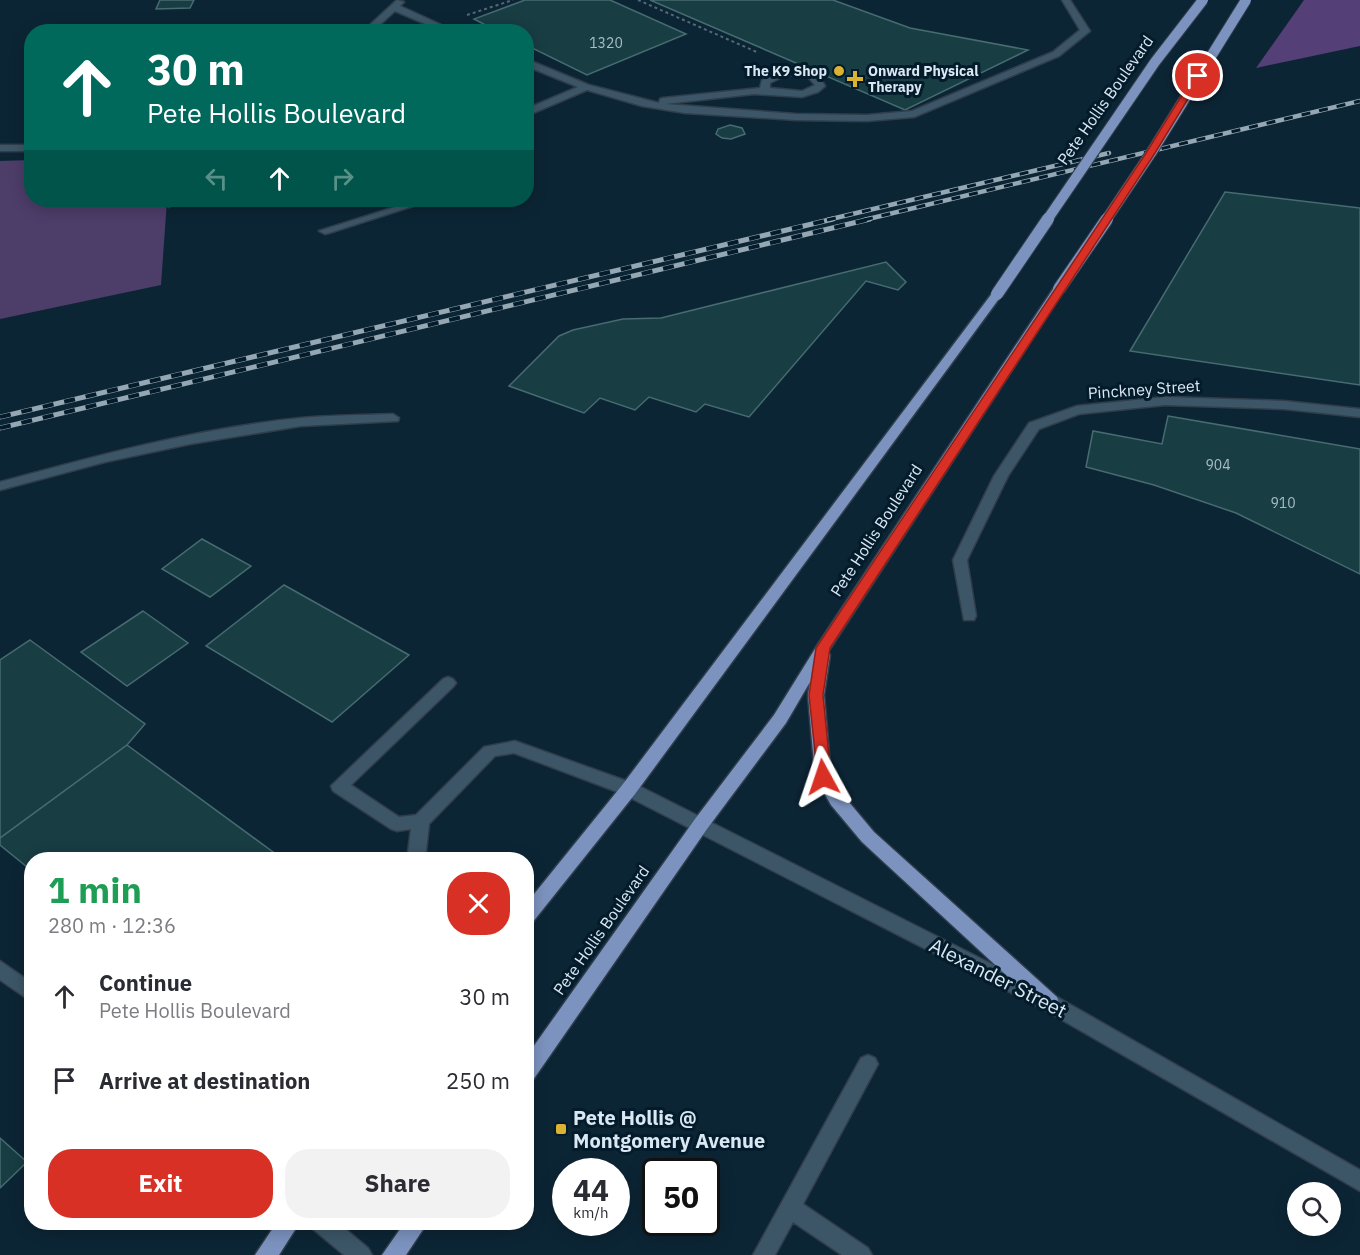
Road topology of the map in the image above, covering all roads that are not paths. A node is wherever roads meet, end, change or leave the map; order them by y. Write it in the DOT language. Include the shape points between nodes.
graph roads {
  1 [pos="402,0"];
  2 [pos="1066,0"];
  3 [pos="1203,0"];
  4 [pos="1246,0"];
  5 [pos="394,7"];
  6 [pos="375,24"];
  7 [pos="426,24"];
  8 [pos="534,65"];
  9 [pos="586,87"];
  10 [pos="765,91"];
  11 [pos="642,103"];
  12 [pos="534,110"];
  13 [pos="0,148"];
  14 [pos="24,148"];
  15 [pos="404,207"];
  16 [pos="325,231"];
  17 [pos="1360,413"];
  18 [pos="393,418"];
  19 [pos="0,486"];
  20 [pos="969,616"];
  21 [pos="823,648"];
  22 [pos="448,683"];
  23 [pos="629,789"];
  24 [pos="421,821"];
  25 [pos="700,824"];
  26 [pos="417,852"];
  27 [pos="534,908"];
  28 [pos="0,969"];
  29 [pos="24,988"];
  30 [pos="1050,1003"];
  31 [pos="534,1063"];
  32 [pos="868,1064"];
  33 [pos="1360,1180"];
  34 [pos="791,1208"];
  35 [pos="284,1230"];
  36 [pos="330,1230"];
  37 [pos="412,1230"];
  38 [pos="266,1255"];
  39 [pos="361,1255"];
  40 [pos="393,1255"];
  41 [pos="764,1255"];
  42 [pos="861,1255"];
  1 -- 5 [label="street"];
  2 -- 11 [label="street" via="1085,31 1056,54 914,114 796,117 685,110"];
  3 -- 23 [label="main road, Pete Hollis Boulevard, bridge" via="1155,62 997,294"];
  4 -- 21 [label="main road, Pete Hollis Boulevard, bridge" via="1150,153"];
  5 -- 6 [label="street"];
  5 -- 7 [label="street"];
  8 -- 9 [label="street"];
  9 -- 11 [label="street"];
  9 -- 12 [label="street"];
  10 -- 10 [label="street" via="804,93 820,86 819,80 810,74 785,70 765,82"];
  10 -- 11 [label="street"];
  13 -- 14 [label="street"];
  15 -- 16 [label="street"];
  17 -- 20 [label="street, Pinckney Street" via="1284,405 1165,401 1077,410 1034,426 1001,476 960,560"];
  18 -- 19 [label="street" via="301,422 190,440"];
  21 -- 25 [label="main road, Pete Hollis Boulevard" via="780,719"];
  21 -- 30 [label="main road" via="816,695 823,777 837,800 868,837"];
  22 -- 24 [label="street" via="339,786 397,824"];
  23 -- 24 [label="street, Alexander Street" via="515,747 490,751"];
  23 -- 25 [label="street, Alexander Street"];
  23 -- 27 [label="main road, Pete Hollis Boulevard"];
  24 -- 26 [label="street"];
  25 -- 30 [label="street, Alexander Street"];
  25 -- 31 [label="main road, Pete Hollis Boulevard"];
  28 -- 29 [label="street"];
  30 -- 33 [label="street, Alexander Street"];
  32 -- 34 [label="street"];
  34 -- 41 [label="street"];
  34 -- 42 [label="street"];
  35 -- 38 [label="main road"];
  36 -- 39 [label="street"];
  37 -- 40 [label="main road"];
}
